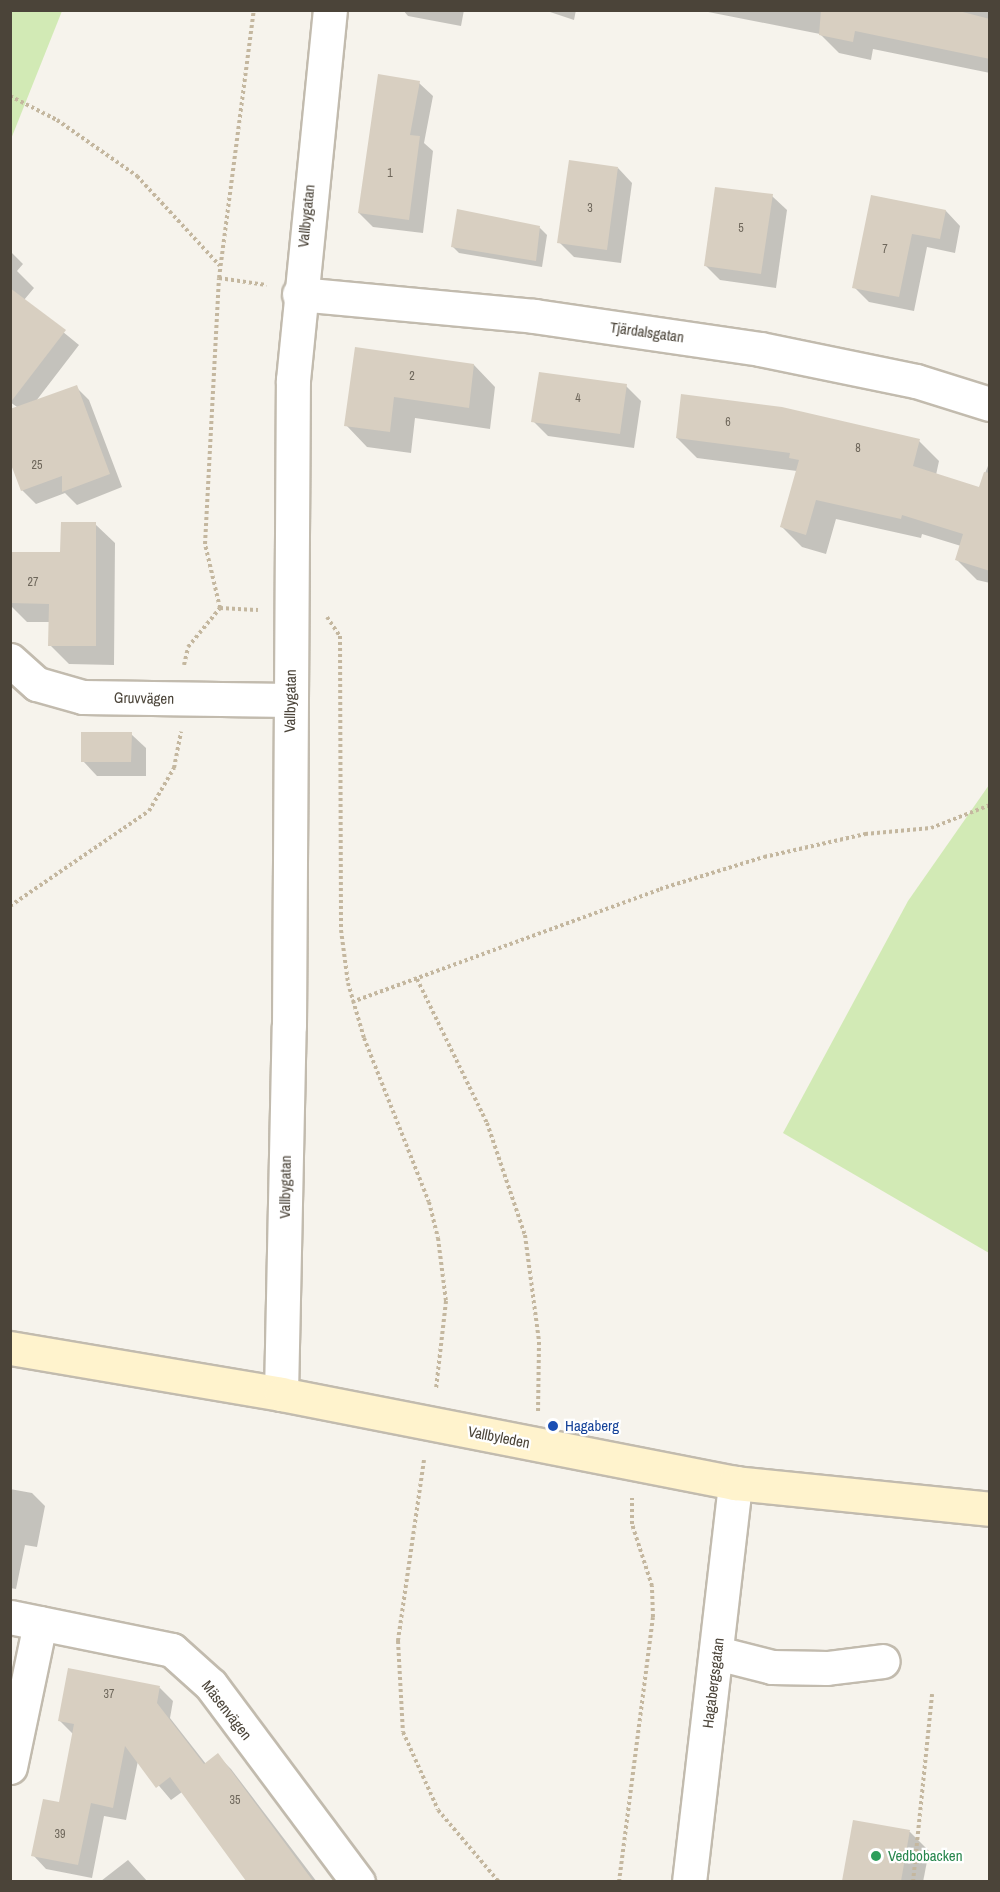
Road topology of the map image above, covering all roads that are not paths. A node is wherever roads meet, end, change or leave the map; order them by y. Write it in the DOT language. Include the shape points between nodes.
graph roads {
  1 [pos="330,10"];
  2 [pos="299,294"];
  3 [pos="990,404"];
  4 [pos="10,660"];
  5 [pos="290,700"];
  6 [pos="10,1348"];
  7 [pos="280,1394"];
  8 [pos="735,1483"];
  9 [pos="990,1509"];
  10 [pos="25,1620"];
  11 [pos="717,1653"];
  12 [pos="883,1661"];
  13 [pos="10,1767"];
  14 [pos="358,1881"];
  15 [pos="688,1881"];
  1 -- 2 [label="street, Vallbygatan"];
  2 -- 3 [label="street, Tjärdalsgatan" via="534,316 760,349 916,381"];
  2 -- 5 [label="street, Vallbygatan" via="293,380"];
  4 -- 5 [label="street, Gruvvägen" via="37,684 83,697"];
  5 -- 7 [label="street, Vallbygatan" via="289,1026"];
  6 -- 7 [label="main road, Vallbyleden"];
  7 -- 8 [label="main road, Vallbyleden"];
  8 -- 9 [label="main road, Vallbyleden"];
  8 -- 11 [label="street, Hagabergsgatan"];
  10 -- 13 [label="street, Mäsenvägen"];
  10 -- 14 [label="street, Mäsenvägen" via="172,1650 211,1685"];
  11 -- 12 [label="street" via="772,1667 827,1668"];
  11 -- 15 [label="street, Hagabergsgatan"];
}
